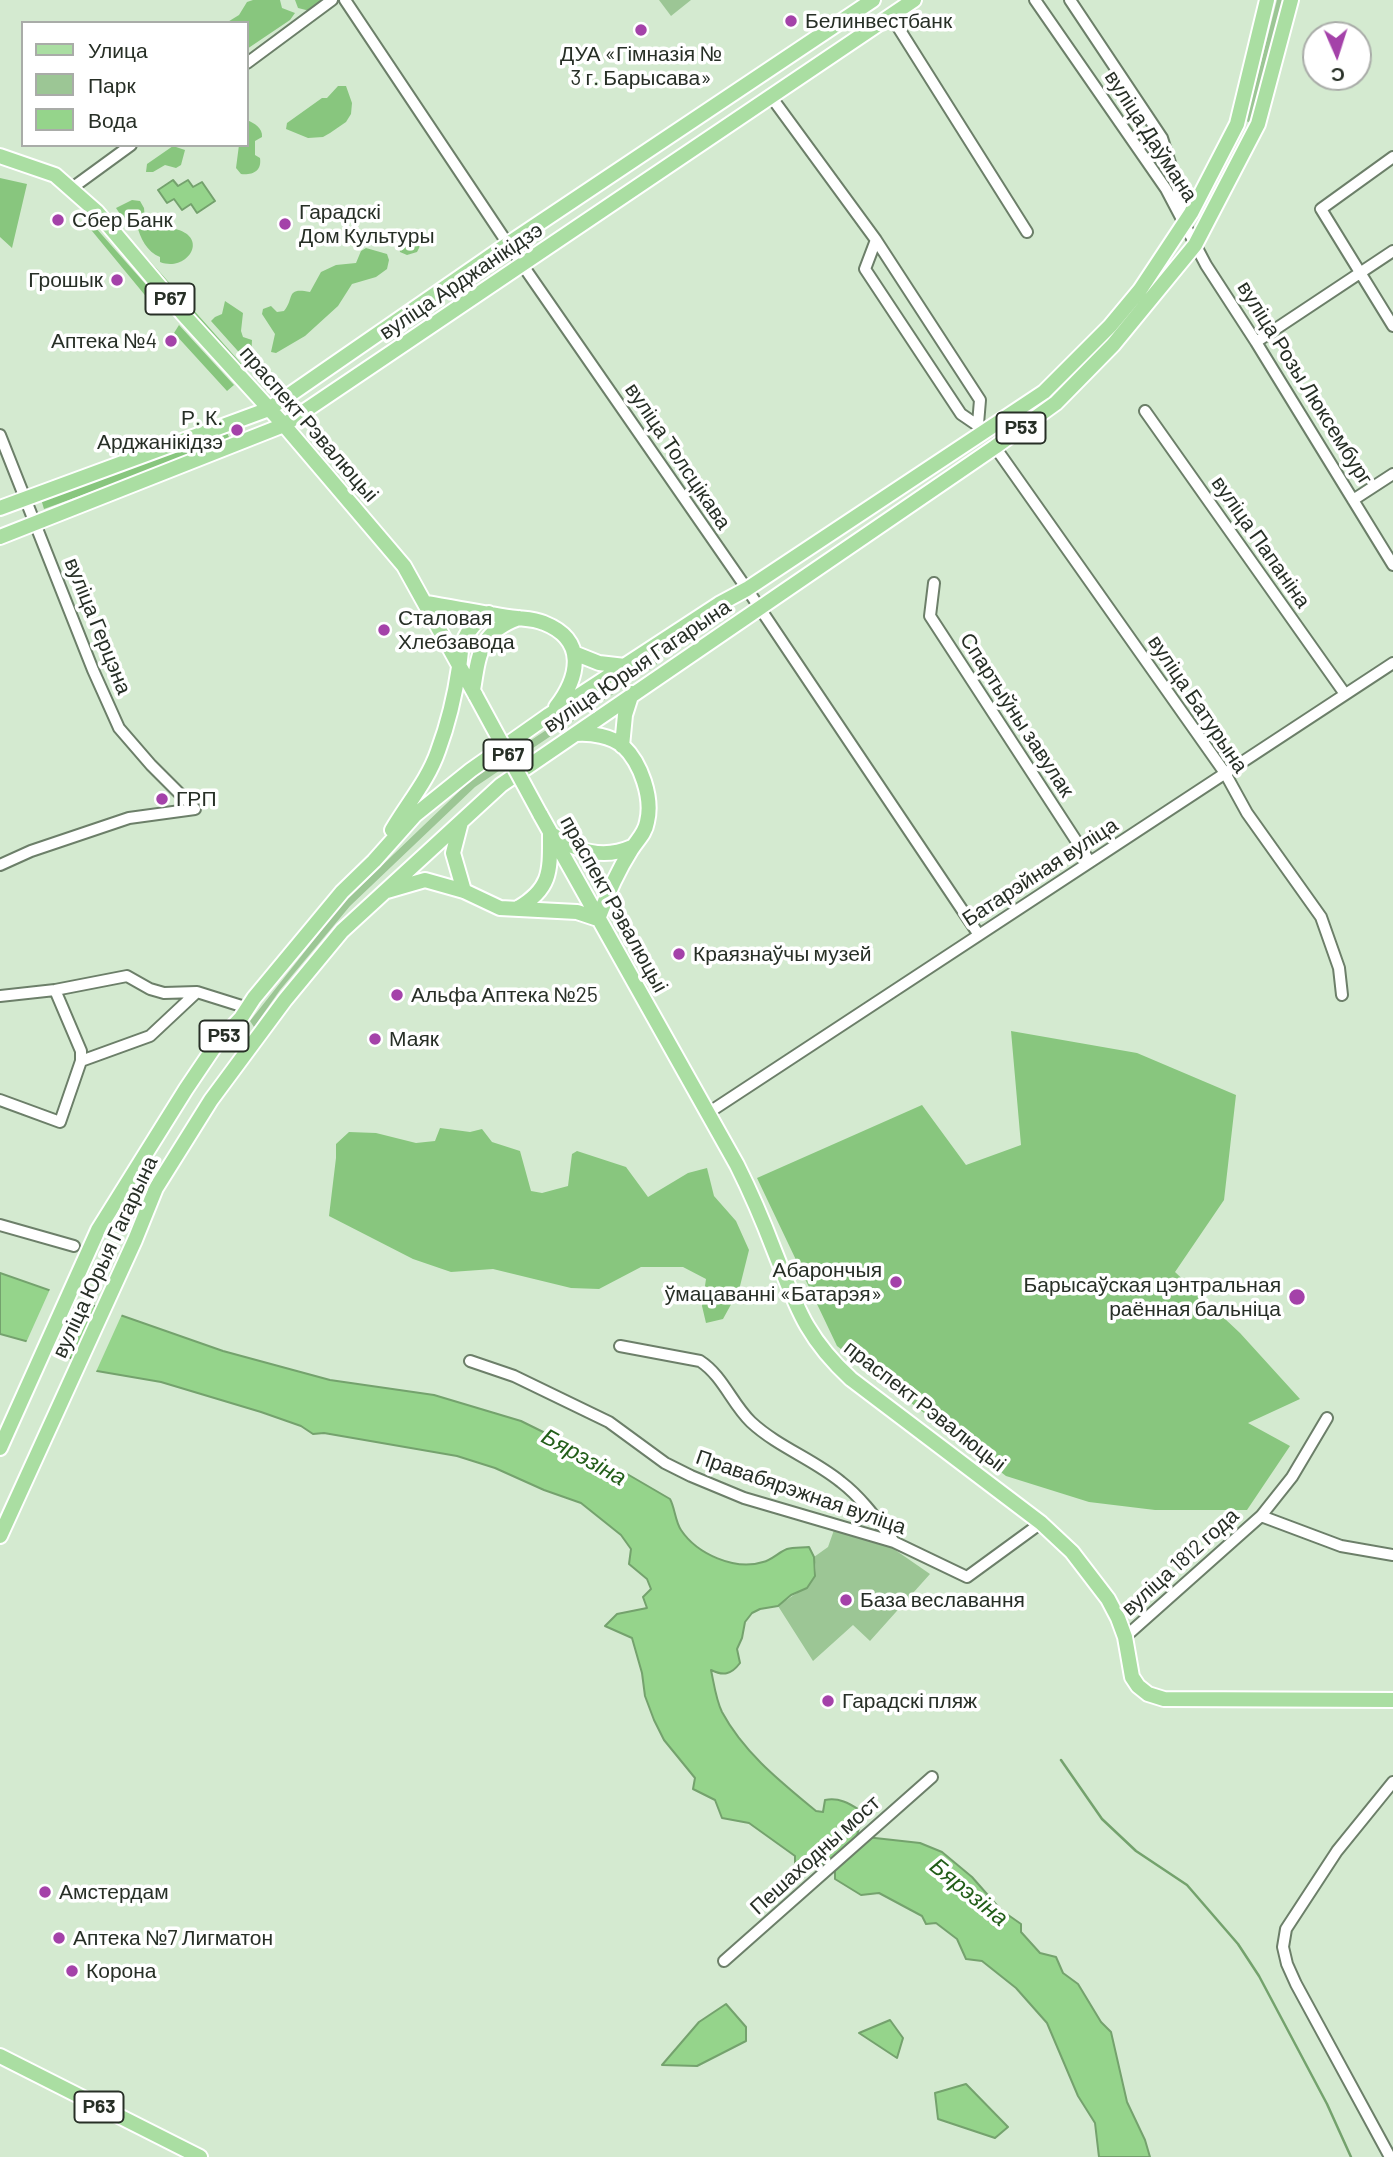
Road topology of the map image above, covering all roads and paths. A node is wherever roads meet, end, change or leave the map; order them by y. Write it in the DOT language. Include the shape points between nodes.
graph roads {
  1 [pos="332,0"];
  2 [pos="345,0"];
  3 [pos="873,0"];
  4 [pos="914,0"];
  5 [pos="1035,0"];
  6 [pos="1070,0"];
  7 [pos="1267,0"];
  8 [pos="1291,0"];
  9 [pos="891,16"];
  10 [pos="248,62"];
  11 [pos="772,98"];
  12 [pos="128,147"];
  13 [pos="0,156"];
  14 [pos="1393,158"];
  15 [pos="72,188"];
  16 [pos="1184,223"];
  17 [pos="1027,232"];
  18 [pos="876,240"];
  19 [pos="508,244"];
  20 [pos="1195,245"];
  21 [pos="1393,251"];
  22 [pos="524,264"];
  23 [pos="1361,272"];
  24 [pos="1393,326"];
  25 [pos="1256,342"];
  26 [pos="269,409"];
  27 [pos="1145,411"];
  28 [pos="285,425"];
  29 [pos="982,428"];
  30 [pos="0,435"];
  31 [pos="995,447"];
  32 [pos="1393,474"];
  33 [pos="26,498"];
  34 [pos="1353,500"];
  35 [pos="0,508"];
  36 [pos="37,524"];
  37 [pos="0,537"];
  38 [pos="1393,565"];
  39 [pos="934,583"];
  40 [pos="747,589"];
  41 [pos="426,603"];
  42 [pos="760,608"];
  43 [pos="489,613"];
  44 [pos="519,618"];
  45 [pos="574,653"];
  46 [pos="1393,663"];
  47 [pos="460,664"];
  48 [pos="625,666"];
  49 [pos="474,693"];
  50 [pos="632,693"];
  51 [pos="1345,694"];
  52 [pos="549,715"];
  53 [pos="576,734"];
  54 [pos="622,746"];
  55 [pos="1225,773"];
  56 [pos="461,822"];
  57 [pos="550,832"];
  58 [pos="632,847"];
  59 [pos="374,861"];
  60 [pos="1090,862"];
  61 [pos="0,866"];
  62 [pos="464,891"];
  63 [pos="381,893"];
  64 [pos="517,908"];
  65 [pos="598,919"];
  66 [pos="979,935"];
  67 [pos="55,990"];
  68 [pos="197,992"];
  69 [pos="1342,995"];
  70 [pos="0,996"];
  71 [pos="248,1008"];
  72 [pos="81,1061"];
  73 [pos="0,1100"];
  74 [pos="708,1113"];
  75 [pos="0,1226"];
  76 [pos="75,1245"];
  77 [pos="620,1346"];
  78 [pos="470,1361"];
  79 [pos="1327,1418"];
  80 [pos="0,1448"];
  81 [pos="1261,1516"];
  82 [pos="1041,1523"];
  83 [pos="0,1536"];
  84 [pos="894,1542"];
  85 [pos="1393,1555"];
  86 [pos="1125,1637"];
  87 [pos="1393,1700"];
  88 [pos="932,1777"];
  89 [pos="1393,1783"];
  90 [pos="724,1961"];
  91 [pos="0,2056"];
  92 [pos="200,2157"];
  93 [pos="1390,2157"];
  1 -- 10 [label="street"];
  2 -- 19 [label="street, вуліца Толсцікава"];
  3 -- 19 [label="main road, вуліца Арджанікідзэ"];
  4 -- 9 [label="main road, вуліца Арджанікідзэ"];
  5 -- 16 [label="street, вуліца Даўмана" via="1166,189"];
  6 -- 16 [label="street, вуліца Даўмана" via="1163,138"];
  7 -- 16 [label="main road, вуліца Юрыя Гагарына / Р53" via="1237,124"];
  8 -- 20 [label="main road, вуліца Юрыя Гагарына / Р53" via="1258,124"];
  9 -- 11 [label="main road, вуліца Арджанікідзэ"];
  9 -- 17 [label="street"];
  11 -- 18 [label="street"];
  11 -- 22 [label="main road, вуліца Арджанікідзэ"];
  12 -- 15 [label="street"];
  13 -- 15 [label="main road, праспект Рэвалюцыі / Р67" via="55,175"];
  14 -- 23 [label="street" via="1321,209"];
  15 -- 26 [label="main road, праспект Рэвалюцыі / Р67"];
  16 -- 20 [label="street, вуліца Розы Люксембург"];
  16 -- 29 [label="main road, вуліца Юрыя Гагарына / Р53" via="1110,326 1044,392"];
  18 -- 29 [label="street" via="980,400"];
  18 -- 29 [label="street" via="865,269 961,414"];
  19 -- 22 [label="street, вуліца Толсцікава"];
  19 -- 26 [label="main road, вуліца Арджанікідзэ"];
  20 -- 25 [label="street, вуліца Розы Люксембург"];
  20 -- 31 [label="main road, вуліца Юрыя Гагарына / Р53" via="1113,345 1056,402"];
  21 -- 23 [label="street"];
  22 -- 28 [label="main road, вуліца Арджанікідзэ"];
  22 -- 40 [label="street, вуліца Толсцікава"];
  23 -- 24 [label="street"];
  23 -- 25 [label="street"];
  25 -- 34 [label="street, вуліца Розы Люксембург"];
  26 -- 28 [label="main road, праспект Рэвалюцыі / Р67"];
  26 -- 33 [label="main road, вуліца Арджанікідзэ"];
  27 -- 51 [label="street, вуліца Папаніна"];
  28 -- 36 [label="main road, вуліца Арджанікідзэ"];
  28 -- 41 [label="main road, праспект Рэвалюцыі / Р67" via="404,566"];
  29 -- 40 [label="main road, вуліца Юрыя Гагарына / Р53"];
  30 -- 33 [label="street, вуліца Герцэна"];
  31 -- 42 [label="main road, вуліца Юрыя Гагарына / Р53"];
  31 -- 55 [label="street, вуліца Батурына"];
  32 -- 34 [label="street"];
  33 -- 35 [label="main road, вуліца Арджанікідзэ"];
  33 -- 36 [label="street, вуліца Герцэна"];
  34 -- 38 [label="street, вуліца Розы Люксембург"];
  36 -- 37 [label="main road, вуліца Арджанікідзэ"];
  36 -- 61 [label="street, вуліца Герцэна" via="119,728 195,809 129,818 31,850"];
  39 -- 60 [label="street, Спартыўны завулак" via="930,616"];
  40 -- 42 [label="street, вуліца Толсцікава"];
  40 -- 48 [label="main road, вуліца Юрыя Гагарына / Р53"];
  41 -- 43 [label="main road"];
  41 -- 47 [label="main road, праспект Рэвалюцыі / Р67"];
  42 -- 50 [label="main road, вуліца Юрыя Гагарына / Р53"];
  42 -- 66 [label="street, вуліца Толсцікава"];
  43 -- 44 [label="main road"];
  43 -- 47 [label="main road" via="465,638"];
  44 -- 45 [label="main road" via="546,623 568,641"];
  44 -- 49 [label="main road" via="497,628 485,641"];
  45 -- 48 [label="main road" via="599,663"];
  45 -- 52 [label="main road" via="569,689"];
  46 -- 51 [label="street, Батарэйная вуліца"];
  47 -- 49 [label="main road, праспект Рэвалюцыі / Р67"];
  47 -- 59 [label="main road" via="446,728 428,774"];
  48 -- 52 [label="main road, вуліца Юрыя Гагарына / Р53"];
  49 -- 57 [label="main road, праспект Рэвалюцыі / Р67, bridge"];
  50 -- 53 [label="main road, вуліца Юрыя Гагарына / Р53"];
  50 -- 54 [label="main road"];
  51 -- 55 [label="street, Батарэйная вуліца"];
  52 -- 59 [label="main road, вуліца Юрыя Гагарына / Р53" via="415,815"];
  53 -- 54 [label="main road" via="598,735"];
  53 -- 56 [label="main road, вуліца Юрыя Гагарына / Р53" via="500,785"];
  54 -- 58 [label="main road" via="648,797 648,822"];
  55 -- 60 [label="street, Батарэйная вуліца"];
  55 -- 69 [label="street, вуліца Батурына" via="1247,813 1321,917 1339,968"];
  56 -- 62 [label="main road" via="453,853"];
  56 -- 63 [label="main road, вуліца Юрыя Гагарына / Р53"];
  57 -- 58 [label="main road" via="574,848 595,853"];
  57 -- 64 [label="main road" via="549,877 536,896"];
  57 -- 65 [label="main road, праспект Рэвалюцыі"];
  58 -- 65 [label="main road"];
  59 -- 71 [label="main road, вуліца Юрыя Гагарына / Р53" via="333,902"];
  60 -- 66 [label="street, Батарэйная вуліца"];
  62 -- 63 [label="main road" via="425,880"];
  62 -- 64 [label="main road" via="500,908"];
  63 -- 83 [label="main road, вуліца Юрыя Гагарына / Р53" via="342,931 285,1000 211,1100 156,1188"];
  64 -- 65 [label="main road" via="577,912"];
  65 -- 74 [label="main road, праспект Рэвалюцыі"];
  66 -- 74 [label="street, Батарэйная вуліца"];
  67 -- 68 [label="street" via="127,976 164,993"];
  67 -- 70 [label="street"];
  67 -- 72 [label="street"];
  68 -- 71 [label="street"];
  68 -- 72 [label="street" via="150,1036"];
  71 -- 80 [label="main road, вуліца Юрыя Гагарына / Р53" via="186,1089 98,1230"];
  72 -- 73 [label="street" via="60,1122"];
  74 -- 82 [label="main road, праспект Рэвалюцыі" via="757,1208 802,1320 831,1361"];
  75 -- 76 [label="street"];
  77 -- 84 [label="street" via="700,1361 710,1367 749,1420 777,1443 839,1479"];
  78 -- 84 [label="street, Правабярэжная вуліца" via="514,1376 609,1422 691,1476 744,1498"];
  79 -- 81 [label="street, вуліца 1812 года" via="1292,1477"];
  81 -- 85 [label="street, вуліца 1812 года" via="1340,1546"];
  81 -- 86 [label="street, вуліца 1812 года"];
  82 -- 84 [label="street, Правабярэжная вуліца" via="967,1577"];
  82 -- 86 [label="main road, праспект Рэвалюцыі" via="1072,1552 1108,1599"];
  86 -- 87 [label="main road, праспект Рэвалюцыі" via="1132,1677 1148,1694 1164,1699"];
  88 -- 90 [label="street, Пешаходны мост"];
  89 -- 93 [label="street" via="1337,1851 1286,1929 1283,1947 1296,1984"];
  91 -- 92 [label="main road, Р63"];
}
